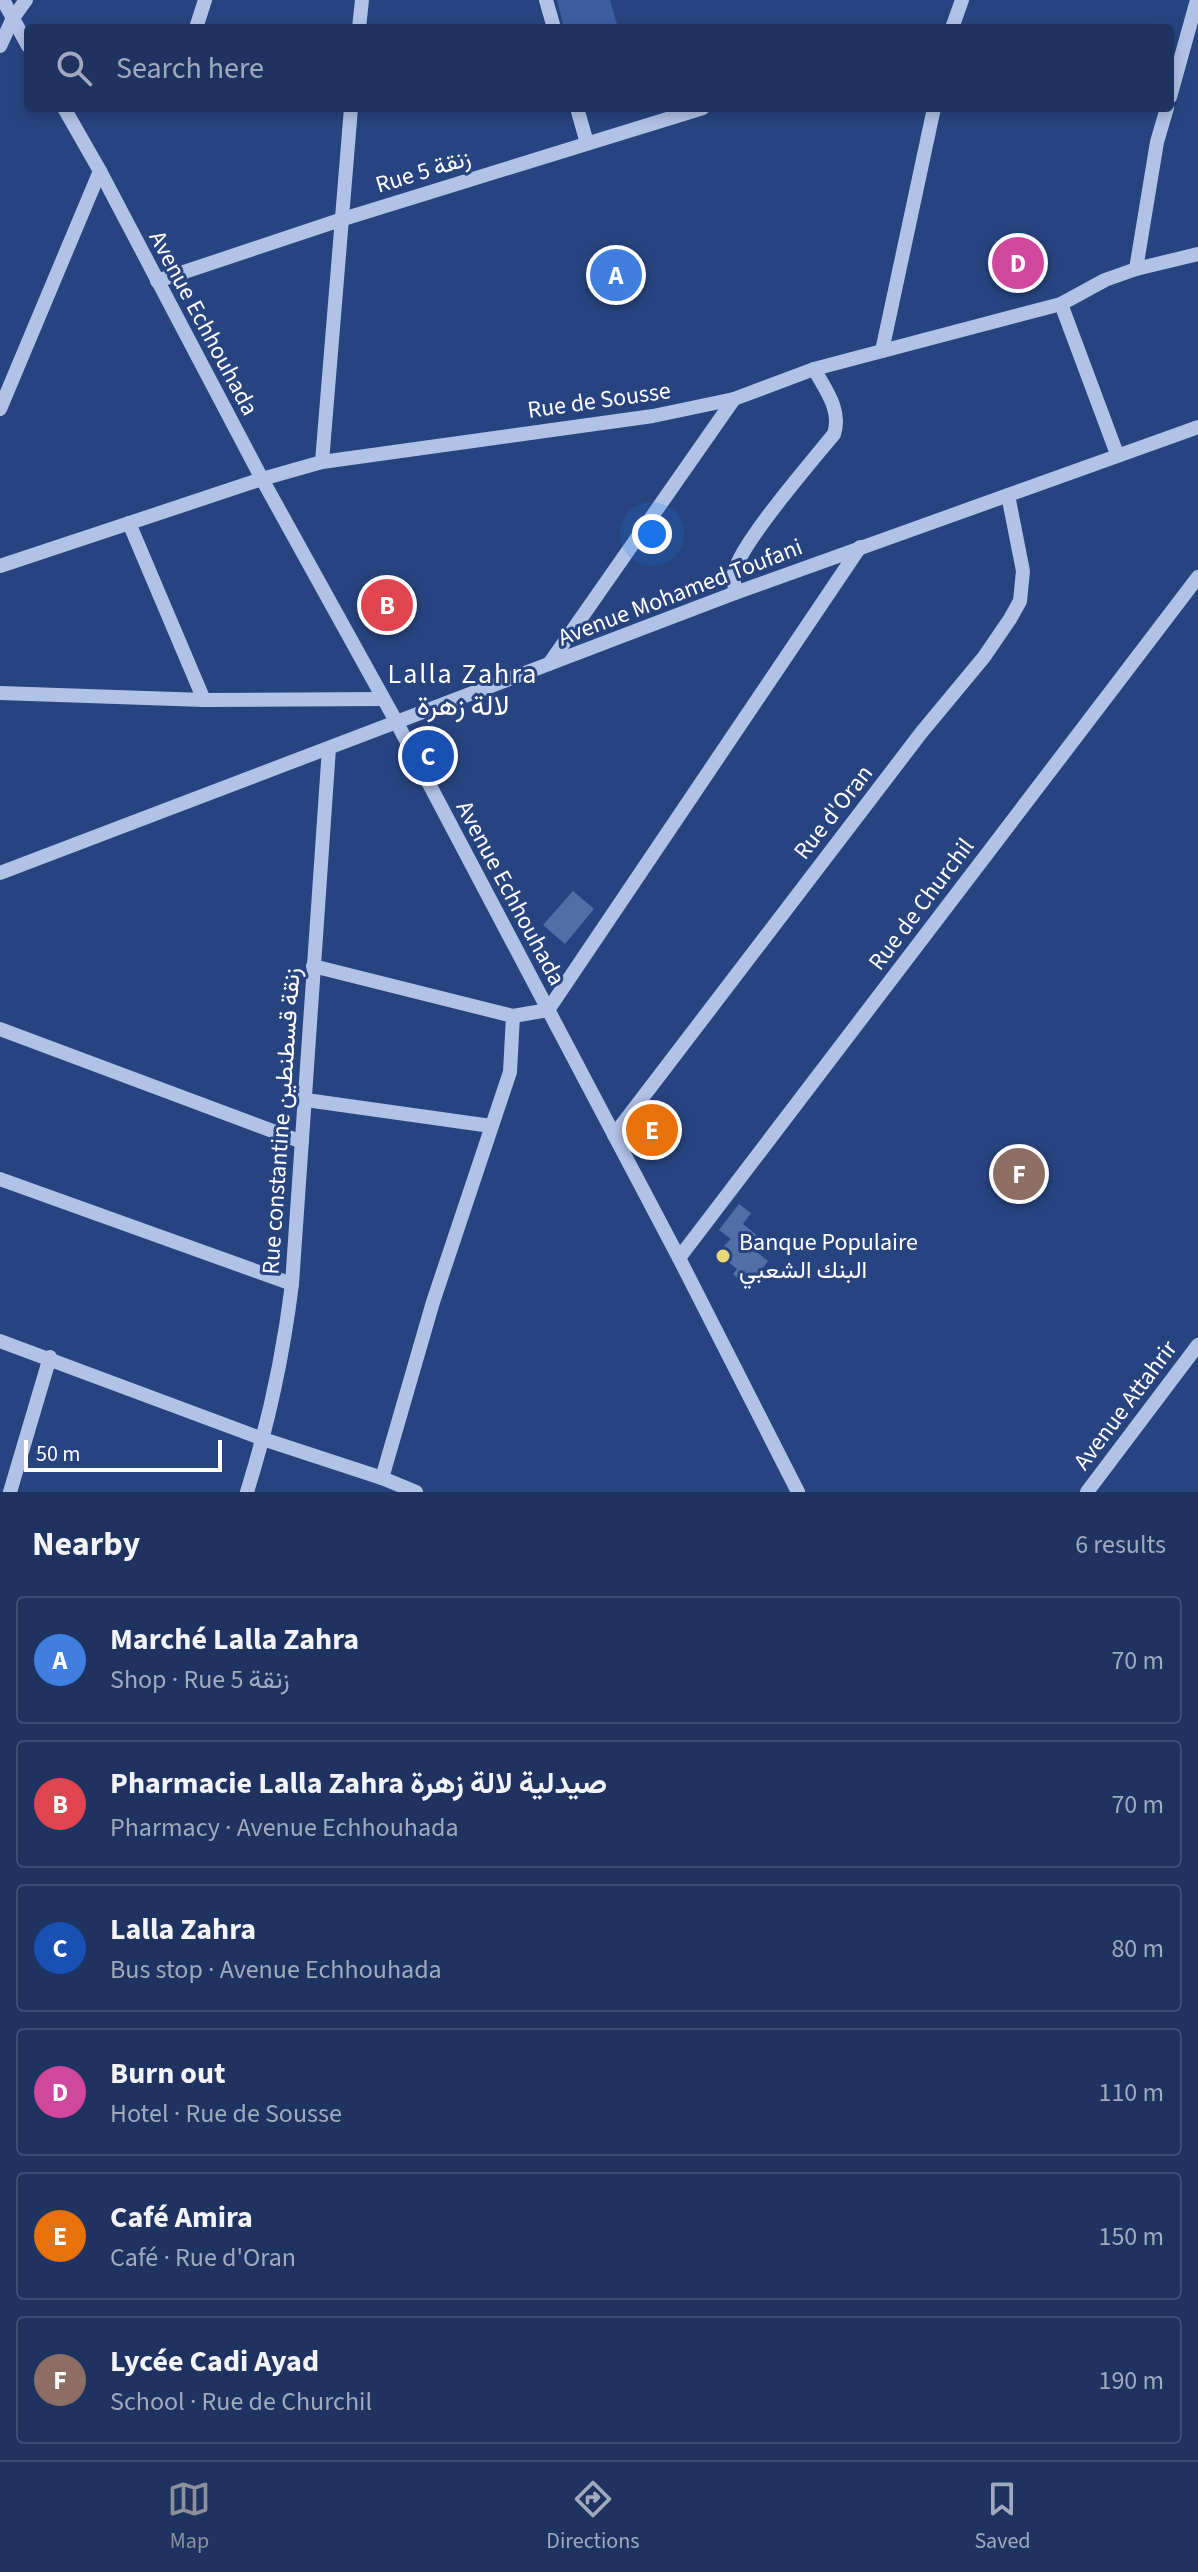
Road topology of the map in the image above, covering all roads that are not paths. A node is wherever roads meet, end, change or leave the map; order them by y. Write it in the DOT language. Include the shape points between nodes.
graph roads {
  1 [pos="3,0"];
  2 [pos="26,0"];
  3 [pos="205,0"];
  4 [pos="362,0"];
  5 [pos="546,0"];
  6 [pos="962,0"];
  7 [pos="1197,0"];
  8 [pos="13,18"];
  9 [pos="197,24"];
  10 [pos="359,24"];
  11 [pos="553,24"];
  12 [pos="953,24"];
  13 [pos="24,39"];
  14 [pos="0,46"];
  15 [pos="1174,83"];
  16 [pos="66,112"];
  17 [pos="351,112"];
  18 [pos="578,112"];
  19 [pos="690,112"];
  20 [pos="933,112"];
  21 [pos="1166,112"];
  22 [pos="587,143"];
  23 [pos="100,171"];
  24 [pos="340,220"];
  25 [pos="1198,254"];
  26 [pos="1136,269"];
  27 [pos="157,281"];
  28 [pos="1061,304"];
  29 [pos="882,351"];
  30 [pos="814,369"];
  31 [pos="734,399"];
  32 [pos="0,409"];
  33 [pos="1198,427"];
  34 [pos="1117,454"];
  35 [pos="322,462"];
  36 [pos="262,479"];
  37 [pos="1008,495"];
  38 [pos="129,523"];
  39 [pos="860,547"];
  40 [pos="0,566"];
  41 [pos="1198,577"];
  42 [pos="735,593"];
  43 [pos="549,665"];
  44 [pos="0,693"];
  45 [pos="383,699"];
  46 [pos="204,700"];
  47 [pos="397,723"];
  48 [pos="329,748"];
  49 [pos="0,873"];
  50 [pos="313,966"];
  51 [pos="548,1010"];
  52 [pos="513,1016"];
  53 [pos="0,1029"];
  54 [pos="306,1100"];
  55 [pos="491,1126"];
  56 [pos="614,1135"];
  57 [pos="302,1142"];
  58 [pos="0,1179"];
  59 [pos="679,1258"];
  60 [pos="292,1284"];
  61 [pos="0,1341"];
  62 [pos="1198,1345"];
  63 [pos="50,1357"];
  64 [pos="263,1439"];
  65 [pos="382,1478"];
  66 [pos="10,1492"];
  67 [pos="247,1492"];
  68 [pos="416,1492"];
  69 [pos="798,1492"];
  70 [pos="1087,1492"];
  1 -- 8 [label="street"];
  2 -- 8 [label="street"];
  3 -- 9 [label="street"];
  4 -- 10 [label="street"];
  5 -- 11 [label="street"];
  6 -- 12 [label="street"];
  7 -- 15 [label="street"];
  8 -- 13 [label="street"];
  8 -- 14 [label="street"];
  16 -- 23 [label="street, Avenue Echhouhada"];
  17 -- 24 [label="street"];
  18 -- 22 [label="street"];
  19 -- 22 [label="street, Rue 5 زنقة"];
  20 -- 29 [label="street"];
  21 -- 26 [label="street"];
  22 -- 24 [label="street, Rue 5 زنقة"];
  23 -- 27 [label="street, Avenue Echhouhada"];
  23 -- 32 [label="street"];
  24 -- 27 [label="street, Rue 5 زنقة"];
  24 -- 35 [label="street"];
  25 -- 26 [label="street, Rue de Sousse"];
  26 -- 28 [label="street, Rue de Sousse"];
  27 -- 36 [label="street, Avenue Echhouhada"];
  28 -- 29 [label="street, Rue de Sousse"];
  28 -- 34 [label="street"];
  29 -- 30 [label="street, Rue de Sousse"];
  30 -- 31 [label="street, Rue de Sousse"];
  30 -- 42 [label="street" via="833,403 834,434 746,550 734,572"];
  31 -- 35 [label="street, Rue de Sousse" via="653,416"];
  31 -- 43 [label="street"];
  33 -- 34 [label="street, Avenue Mohamed Toufani"];
  34 -- 37 [label="street, Avenue Mohamed Toufani"];
  35 -- 36 [label="street, Rue de Sousse"];
  36 -- 38 [label="street, Rue de Sousse"];
  36 -- 45 [label="street, Avenue Echhouhada"];
  37 -- 39 [label="street, Avenue Mohamed Toufani"];
  37 -- 56 [label="street, Rue d'Oran" via="1023,571 1020,601 1010,619"];
  38 -- 40 [label="street, Rue de Sousse"];
  38 -- 46 [label="street"];
  39 -- 42 [label="street, Avenue Mohamed Toufani"];
  39 -- 51 [label="street"];
  41 -- 59 [label="street, Rue de Churchil"];
  42 -- 43 [label="street, Avenue Mohamed Toufani"];
  43 -- 47 [label="street, Avenue Mohamed Toufani"];
  44 -- 46 [label="street"];
  45 -- 46 [label="street"];
  45 -- 47 [label="street, Avenue Echhouhada"];
  47 -- 48 [label="street, Avenue Mohamed Toufani"];
  47 -- 51 [label="street, Avenue Echhouhada"];
  48 -- 49 [label="street, Avenue Mohamed Toufani"];
  48 -- 50 [label="street, Rue constantine زنقة قسطنطين"];
  50 -- 52 [label="street"];
  50 -- 54 [label="street, Rue constantine زنقة قسطنطين"];
  51 -- 52 [label="street"];
  51 -- 56 [label="street, Avenue Echhouhada"];
  52 -- 55 [label="street" via="510,1072"];
  53 -- 57 [label="street"];
  54 -- 55 [label="street"];
  54 -- 57 [label="street, Rue constantine زنقة قسطنطين"];
  55 -- 65 [label="street"];
  56 -- 59 [label="street, Avenue Echhouhada"];
  57 -- 60 [label="street, Rue constantine زنقة قسطنطين"];
  58 -- 60 [label="street"];
  59 -- 69 [label="street, Avenue Echhouhada"];
  60 -- 64 [label="street, Rue constantine زنقة قسطنطين" via="283,1355"];
  61 -- 63 [label="street"];
  62 -- 70 [label="street, Avenue Attahrir"];
  63 -- 64 [label="street"];
  63 -- 66 [label="street"];
  64 -- 65 [label="street"];
  64 -- 67 [label="street, Rue constantine زنقة قسطنطين"];
  65 -- 68 [label="street"];
}
